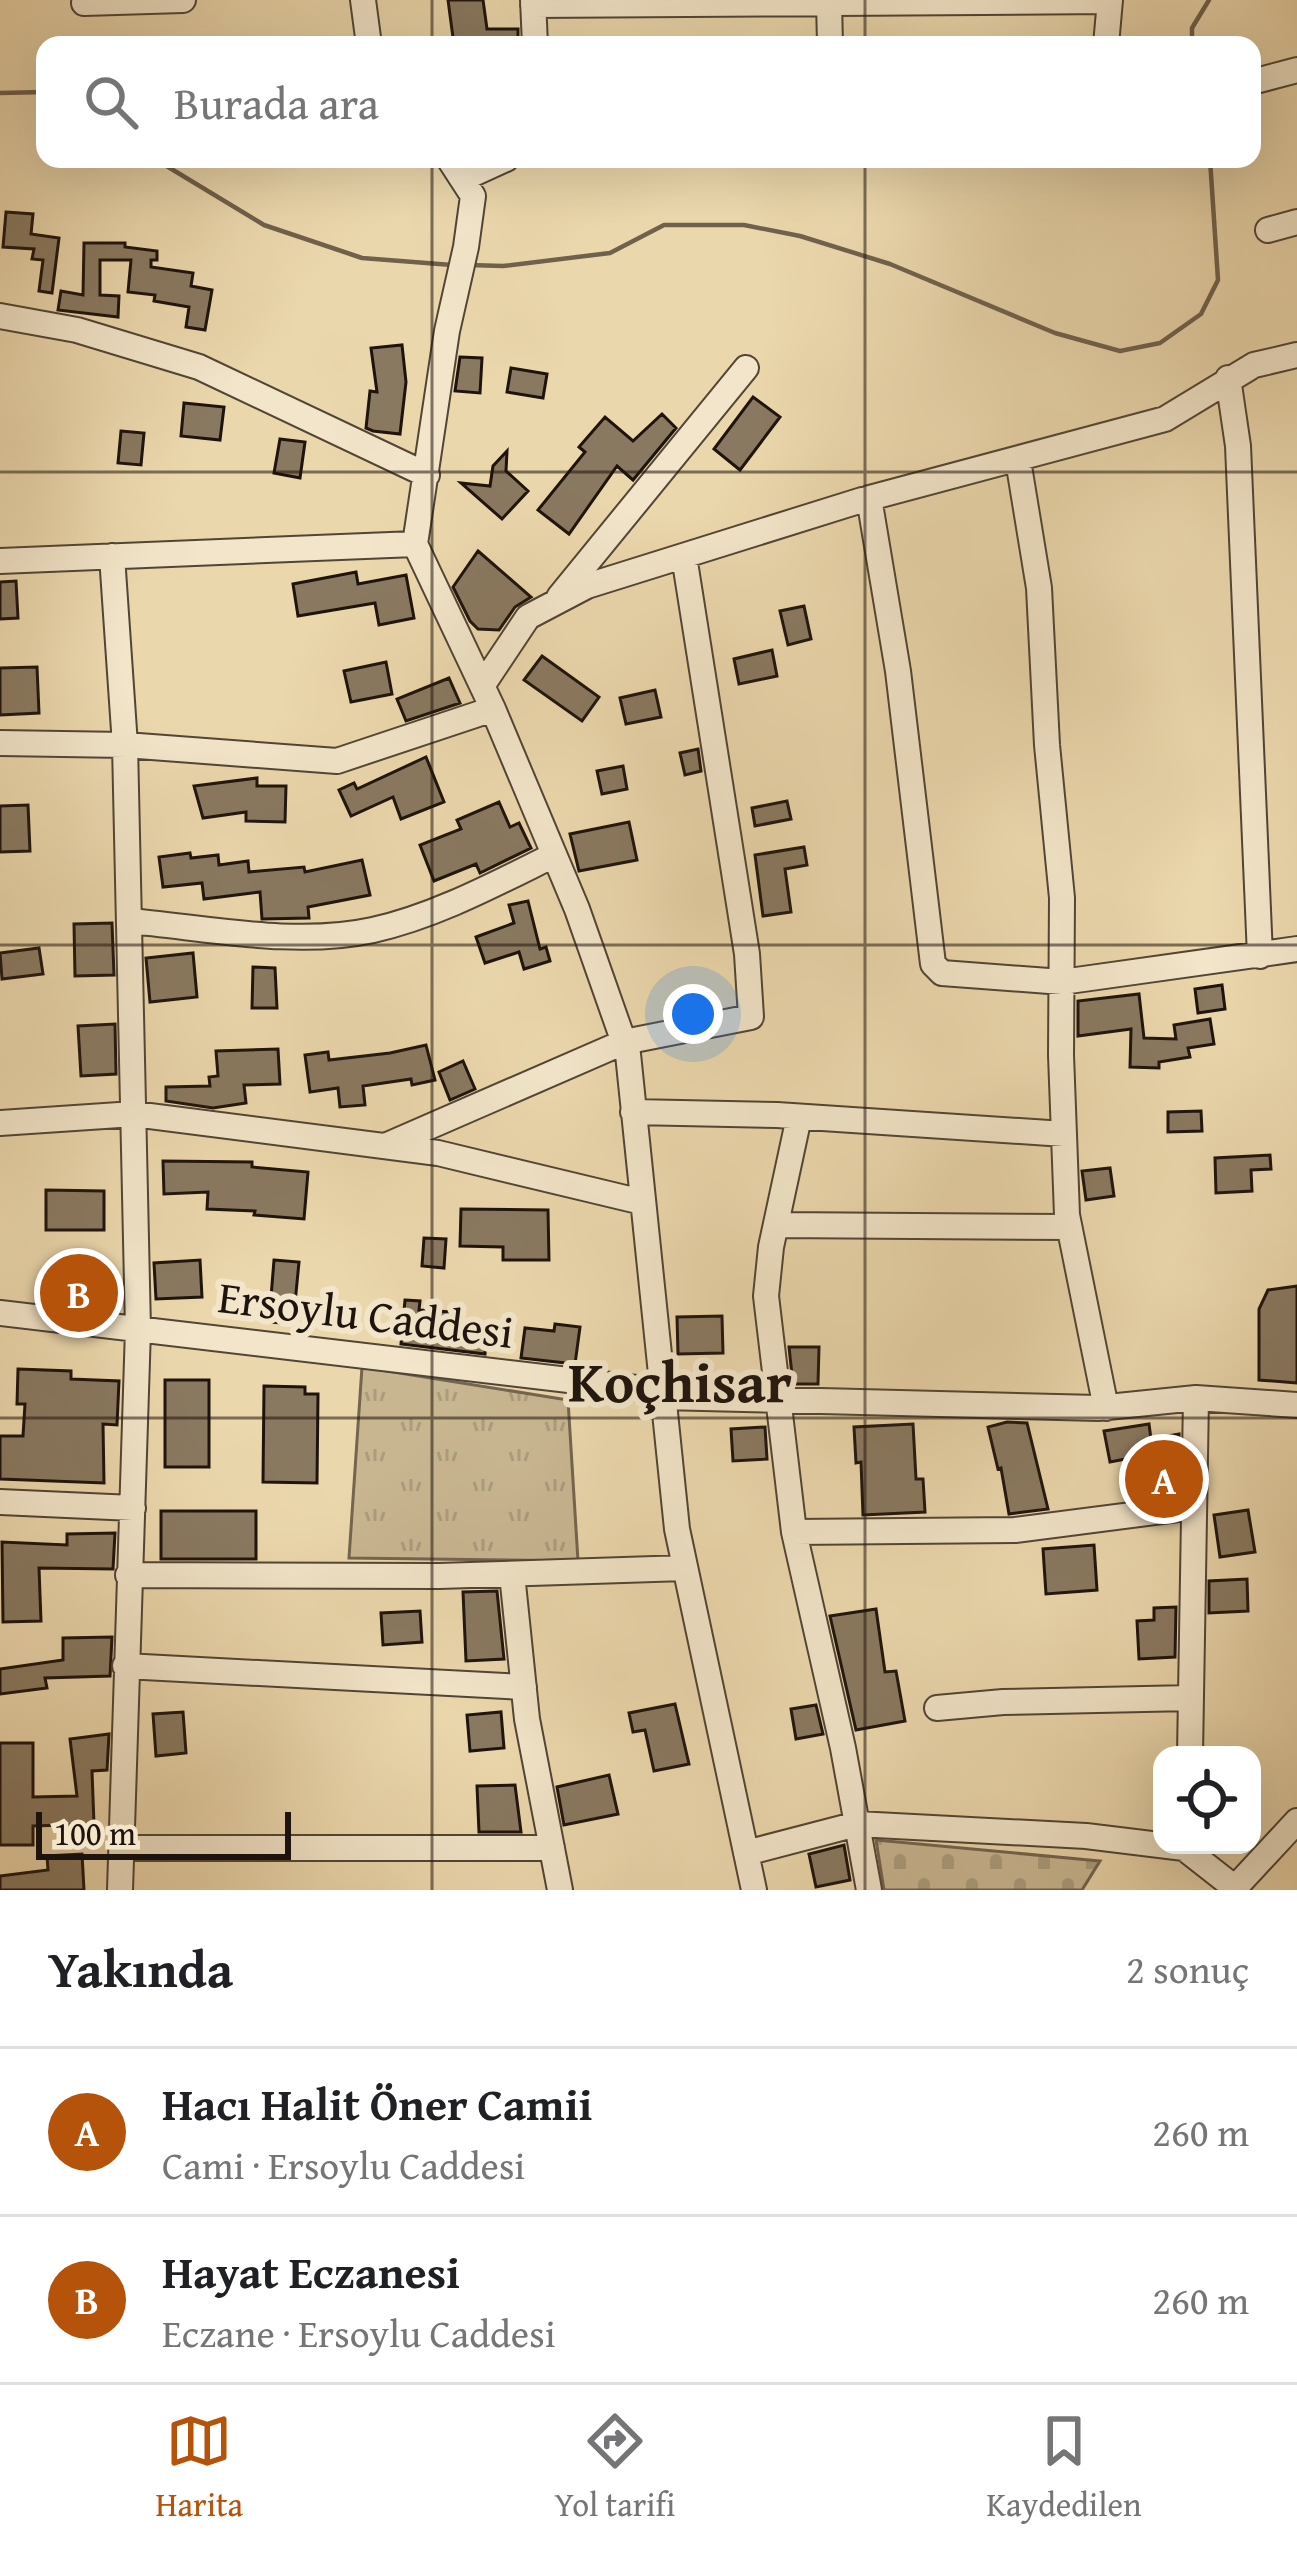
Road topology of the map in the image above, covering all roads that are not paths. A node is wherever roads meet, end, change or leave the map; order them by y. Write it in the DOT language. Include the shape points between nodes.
graph roads {
  1 [pos="183,0"];
  2 [pos="363,0"];
  3 [pos="1110,0"];
  4 [pos="84,2"];
  5 [pos="829,2"];
  6 [pos="533,3"];
  7 [pos="368,36"];
  8 [pos="535,36"];
  9 [pos="830,36"];
  10 [pos="1107,36"];
  11 [pos="1297,70"];
  12 [pos="1261,80"];
  13 [pos="455,169"];
  14 [pos="1297,222"];
  15 [pos="1268,230"];
  16 [pos="0,316"];
  17 [pos="1297,355"];
  18 [pos="746,368"];
  19 [pos="1228,378"];
  20 [pos="1018,460"];
  21 [pos="427,475"];
  22 [pos="869,498"];
  23 [pos="415,544"];
  24 [pos="112,556"];
  25 [pos="684,556"];
  26 [pos="0,561"];
  27 [pos="554,604"];
  28 [pos="488,698"];
  29 [pos="0,743"];
  30 [pos="125,745"];
  31 [pos="554,855"];
  32 [pos="130,921"];
  33 [pos="1297,950"];
  34 [pos="1260,956"];
  35 [pos="1062,982"];
  36 [pos="625,1042"];
  37 [pos="634,1112"];
  38 [pos="134,1114"];
  39 [pos="799,1117"];
  40 [pos="0,1123"];
  41 [pos="1064,1134"];
  42 [pos="385,1146"];
  43 [pos="642,1202"];
  44 [pos="777,1226"];
  45 [pos="1069,1227"];
  46 [pos="0,1312"];
  47 [pos="138,1329"];
  48 [pos="662,1397"];
  49 [pos="1196,1398"];
  50 [pos="776,1400"];
  51 [pos="1297,1405"];
  52 [pos="1106,1408"];
  53 [pos="0,1502"];
  54 [pos="1194,1507"];
  55 [pos="133,1508"];
  56 [pos="794,1532"];
  57 [pos="685,1568"];
  58 [pos="512,1574"];
  59 [pos="128,1575"];
  60 [pos="125,1666"];
  61 [pos="524,1687"];
  62 [pos="1191,1699"];
  63 [pos="937,1708"];
  64 [pos="1190,1746"];
  65 [pos="1297,1821"];
  66 [pos="857,1824"];
  67 [pos="1153,1843"];
  68 [pos="121,1848"];
  69 [pos="552,1848"];
  70 [pos="746,1853"];
  71 [pos="1194,1854"];
  72 [pos="1234,1889"];
  73 [pos="119,1890"];
  74 [pos="560,1890"];
  75 [pos="754,1890"];
  76 [pos="869,1890"];
  1 -- 4 [label="street"];
  2 -- 7 [label="street"];
  3 -- 5 [label="street"];
  3 -- 10 [label="street"];
  5 -- 6 [label="street"];
  5 -- 9 [label="street"];
  6 -- 8 [label="street"];
  11 -- 12 [label="street"];
  13 -- 21 [label="street" via="473,196"];
  14 -- 15 [label="street"];
  16 -- 21 [label="street" via="199,367"];
  17 -- 19 [label="street"];
  18 -- 27 [label="street"];
  19 -- 20 [label="street" via="1165,419"];
  19 -- 34 [label="street" via="1238,446"];
  20 -- 22 [label="street"];
  20 -- 35 [label="street" via="1039,588"];
  21 -- 23 [label="street"];
  22 -- 25 [label="street"];
  22 -- 35 [label="street" via="933,964 942,973"];
  23 -- 24 [label="street"];
  23 -- 28 [label="street"];
  24 -- 26 [label="street"];
  24 -- 30 [label="street"];
  25 -- 27 [label="street"];
  25 -- 36 [label="street" via="751,1017"];
  27 -- 28 [label="street" via="528,616"];
  28 -- 30 [label="street" via="338,761"];
  28 -- 31 [label="street"];
  29 -- 30 [label="street"];
  30 -- 32 [label="street"];
  31 -- 32 [label="street" via="372,930 278,934"];
  31 -- 36 [label="street"];
  32 -- 38 [label="street"];
  33 -- 34 [label="street"];
  34 -- 35 [label="street"];
  35 -- 41 [label="street"];
  36 -- 37 [label="street"];
  36 -- 42 [label="street"];
  37 -- 39 [label="street"];
  37 -- 43 [label="street"];
  38 -- 40 [label="street"];
  38 -- 42 [label="street"];
  38 -- 47 [label="street"];
  39 -- 41 [label="street"];
  39 -- 44 [label="street"];
  41 -- 45 [label="street"];
  42 -- 43 [label="street"];
  43 -- 48 [label="street"];
  44 -- 45 [label="street"];
  44 -- 50 [label="street" via="766,1296"];
  45 -- 52 [label="street"];
  46 -- 47 [label="street, Ersoylu Caddesi"];
  47 -- 48 [label="street, Ersoylu Caddesi"];
  47 -- 55 [label="street"];
  48 -- 50 [label="street, Ersoylu Caddesi"];
  48 -- 57 [label="street"];
  49 -- 51 [label="street, Ersoylu Caddesi"];
  49 -- 52 [label="street, Ersoylu Caddesi"];
  49 -- 54 [label="street"];
  50 -- 52 [label="street, Ersoylu Caddesi"];
  50 -- 56 [label="street"];
  53 -- 55 [label="street"];
  54 -- 56 [label="street" via="1016,1530"];
  54 -- 62 [label="street"];
  55 -- 59 [label="street"];
  56 -- 66 [label="street"];
  57 -- 58 [label="street"];
  57 -- 70 [label="street"];
  58 -- 59 [label="street"];
  58 -- 61 [label="street"];
  59 -- 60 [label="street"];
  60 -- 61 [label="street"];
  60 -- 68 [label="street"];
  61 -- 69 [label="street"];
  62 -- 63 [label="street"];
  62 -- 64 [label="street"];
  65 -- 72 [label="street"];
  66 -- 67 [label="street"];
  66 -- 70 [label="street"];
  66 -- 76 [label="street"];
  68 -- 69 [label="street"];
  68 -- 73 [label="street"];
  69 -- 74 [label="street"];
  70 -- 75 [label="street"];
  71 -- 72 [label="street"];
}
